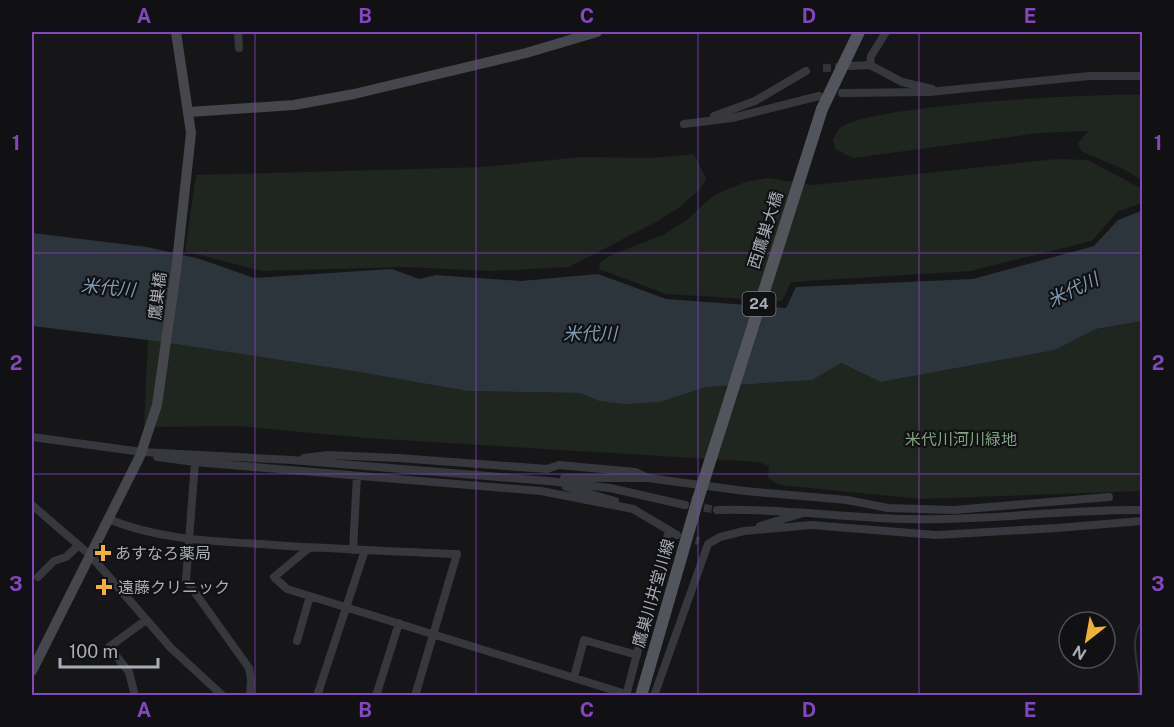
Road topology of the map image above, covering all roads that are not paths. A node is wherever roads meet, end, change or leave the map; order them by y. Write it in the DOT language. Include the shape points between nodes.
graph roads {
  1 [pos="176,32"];
  2 [pos="238,32"];
  3 [pos="597,32"];
  4 [pos="859,32"];
  5 [pos="886,32"];
  6 [pos="239,48"];
  7 [pos="870,65"];
  8 [pos="849,66"];
  9 [pos="806,71"];
  10 [pos="1143,76"];
  11 [pos="961,89"];
  12 [pos="842,93"];
  13 [pos="819,96"];
  14 [pos="189,112"];
  15 [pos="32,437"];
  16 [pos="142,452"];
  17 [pos="292,460"];
  18 [pos="195,462"];
  19 [pos="357,476"];
  20 [pos="648,478"];
  21 [pos="548,481"];
  22 [pos="1109,498"];
  23 [pos="698,499"];
  24 [pos="32,505"];
  25 [pos="684,505"];
  26 [pos="633,509"];
  27 [pos="717,510"];
  28 [pos="1143,510"];
  29 [pos="809,512"];
  30 [pos="108,519"];
  31 [pos="1143,521"];
  32 [pos="744,531"];
  33 [pos="189,539"];
  34 [pos="699,541"];
  35 [pos="708,544"];
  36 [pos="79,545"];
  37 [pos="309,548"];
  38 [pos="353,550"];
  39 [pos="365,550"];
  40 [pos="90,555"];
  41 [pos="38,577"];
  42 [pos="310,596"];
  43 [pos="346,607"];
  44 [pos="146,620"];
  45 [pos="399,623"];
  46 [pos="433,635"];
  47 [pos="297,641"];
  48 [pos="637,655"];
  49 [pos="32,671"];
  50 [pos="574,676"];
  51 [pos="626,695"];
  52 [pos="135,696"];
  53 [pos="223,696"];
  54 [pos="249,696"];
  55 [pos="317,696"];
  56 [pos="376,696"];
  57 [pos="415,696"];
  58 [pos="640,696"];
  59 [pos="654,696"];
  1 -- 14 [label="street, 鷹巣橋"];
  2 -- 6 [label="street"];
  3 -- 14 [label="street" via="354,94 294,105"];
  4 -- 23 [label="main road, 西鷹巣大橋 / 24, bridge" via="822,109"];
  5 -- 7 [label="street" via="871,56"];
  7 -- 8 [label="street"];
  7 -- 11 [label="street" via="902,82 933,89"];
  9 -- 13 [label="street" via="755,101 684,124 732,118"];
  10 -- 11 [label="street" via="1090,76"];
  11 -- 12 [label="street"];
  14 -- 16 [label="street, 鷹巣橋" via="190,147 161,386"];
  15 -- 16 [label="street"];
  16 -- 17 [label="street"];
  16 -- 18 [label="street"];
  16 -- 30 [label="street, 鷹巣橋"];
  17 -- 20 [label="street" via="328,455 547,470 559,465 635,472"];
  17 -- 21 [label="street"];
  18 -- 19 [label="street"];
  18 -- 33 [label="street"];
  19 -- 26 [label="street" via="541,491"];
  19 -- 38 [label="street"];
  20 -- 21 [label="street"];
  20 -- 22 [label="street" via="888,508 954,510"];
  21 -- 25 [label="street" via="610,488"];
  21 -- 26 [label="street"];
  23 -- 58 [label="main road, 鷹巣川井堂川線 / 24"];
  24 -- 36 [label="street"];
  26 -- 48 [label="street" via="673,533"];
  27 -- 29 [label="street"];
  28 -- 29 [label="street" via="952,519"];
  29 -- 32 [label="street"];
  30 -- 33 [label="street"];
  30 -- 40 [label="street, 鷹巣橋"];
  31 -- 32 [label="street" via="950,534 824,525"];
  32 -- 35 [label="street"];
  33 -- 37 [label="street"];
  33 -- 54 [label="street" via="186,580 249,668"];
  34 -- 35 [label="street"];
  35 -- 59 [label="street"];
  36 -- 40 [label="street"];
  36 -- 41 [label="street"];
  37 -- 38 [label="street"];
  37 -- 42 [label="street" via="274,577 287,589"];
  38 -- 39 [label="street"];
  39 -- 43 [label="street"];
  39 -- 46 [label="street" via="457,554"];
  40 -- 44 [label="street"];
  40 -- 49 [label="street, 鷹巣橋"];
  42 -- 43 [label="street"];
  42 -- 47 [label="street"];
  43 -- 45 [label="street"];
  43 -- 55 [label="street"];
  44 -- 52 [label="street" via="110,647 129,672"];
  44 -- 53 [label="street"];
  45 -- 46 [label="street"];
  45 -- 56 [label="street"];
  46 -- 50 [label="street"];
  46 -- 57 [label="street"];
  48 -- 50 [label="street" via="584,640"];
  48 -- 51 [label="street"];
  50 -- 51 [label="street"];
}
